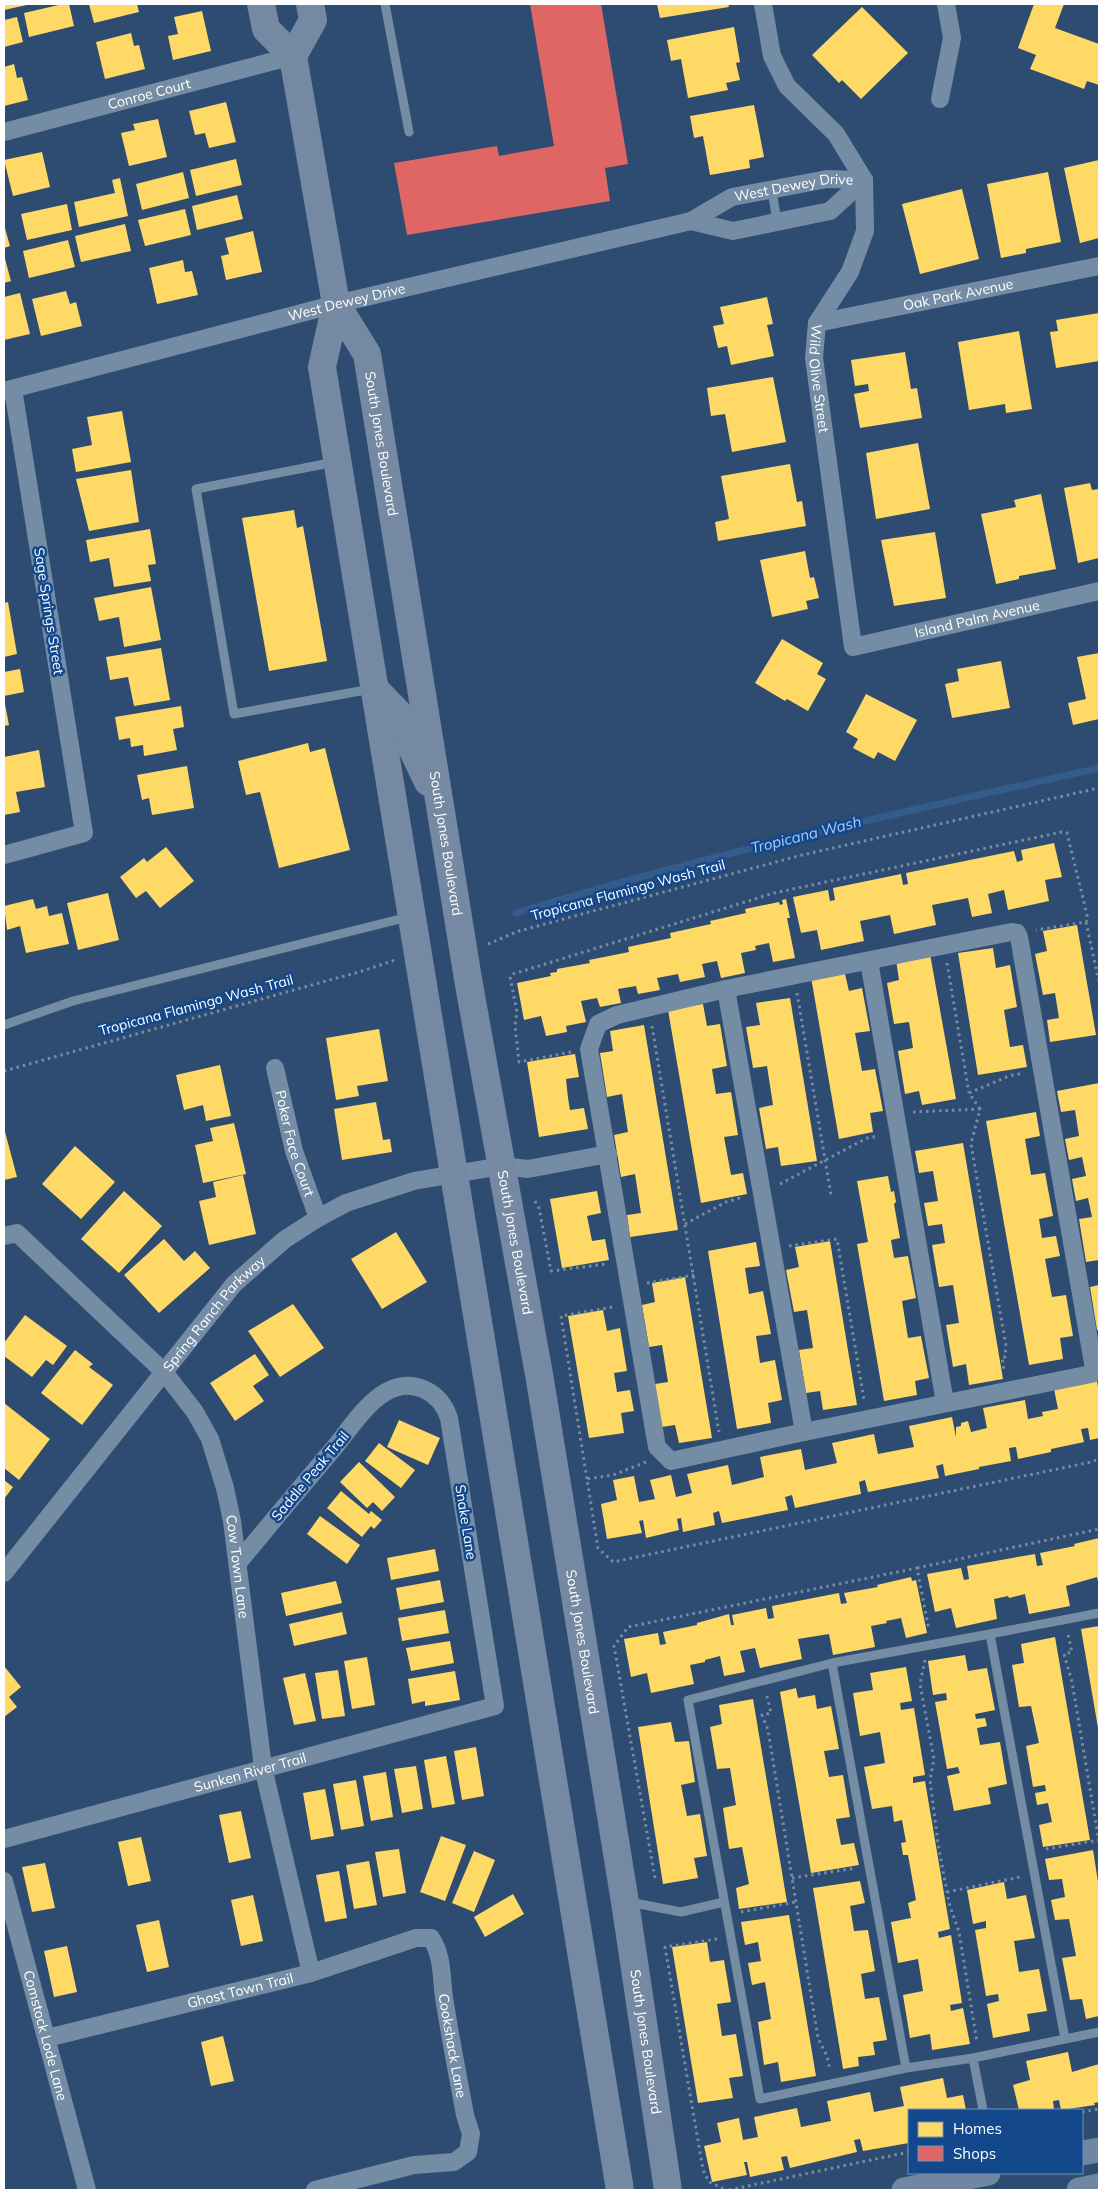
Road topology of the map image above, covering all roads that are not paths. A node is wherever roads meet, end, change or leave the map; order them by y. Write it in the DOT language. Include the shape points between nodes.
graph roads {
  1 [pos="261,4"];
  2 [pos="310,4"];
  3 [pos="385,4"];
  4 [pos="763,4"];
  5 [pos="946,4"];
  6 [pos="293,56"];
  7 [pos="940,98"];
  8 [pos="4,132"];
  9 [pos="409,132"];
  10 [pos="864,180"];
  11 [pos="772,190"];
  12 [pos="691,222"];
  13 [pos="778,222"];
  14 [pos="1099,266"];
  15 [pos="336,304"];
  16 [pos="817,323"];
  17 [pos="8,390"];
  18 [pos="337,462"];
  19 [pos="1099,592"];
  20 [pos="853,647"];
  21 [pos="374,688"];
  22 [pos="440,806"];
  23 [pos="4,855"];
  24 [pos="411,916"];
  25 [pos="870,961"];
  26 [pos="726,988"];
  27 [pos="4,1025"];
  28 [pos="275,1068"];
  29 [pos="608,1154"];
  30 [pos="501,1166"];
  31 [pos="453,1174"];
  32 [pos="318,1218"];
  33 [pos="10,1234"];
  34 [pos="164,1372"];
  35 [pos="385,1392"];
  36 [pos="945,1403"];
  37 [pos="804,1432"];
  38 [pos="238,1562"];
  39 [pos="4,1573"];
  40 [pos="1099,1613"];
  41 [pos="990,1634"];
  42 [pos="832,1663"];
  43 [pos="496,1706"];
  44 [pos="263,1767"];
  45 [pos="4,1839"];
  46 [pos="4,1881"];
  47 [pos="625,1902"];
  48 [pos="724,1902"];
  49 [pos="431,1938"];
  50 [pos="311,1973"];
  51 [pos="1099,2032"];
  52 [pos="47,2038"];
  53 [pos="1065,2039"];
  54 [pos="973,2058"];
  55 [pos="906,2068"];
  56 [pos="983,2109"];
  57 [pos="1099,2150"];
  58 [pos="1083,2153"];
  59 [pos="983,2174"];
  60 [pos="994,2174"];
  61 [pos="1099,2186"];
  62 [pos="87,2190"];
  63 [pos="315,2190"];
  64 [pos="620,2190"];
  65 [pos="668,2190"];
  66 [pos="904,2190"];
  67 [pos="998,2190"];
  68 [pos="1079,2190"];
  1 -- 6 [label="main road" via="266,29"];
  2 -- 6 [label="main road" via="313,20"];
  3 -- 9 [label="lane"];
  4 -- 10 [label="street" via="772,56 787,86 836,134"];
  5 -- 7 [label="street" via="952,38"];
  6 -- 8 [label="street, Conroe Court"];
  6 -- 15 [label="main road, South Jones Boulevard"];
  10 -- 11 [label="street, West Dewey Drive" via="827,179"];
  10 -- 13 [label="street, West Dewey Drive" via="830,211"];
  10 -- 16 [label="street, Wild Olive Street" via="865,231 850,272"];
  11 -- 12 [label="street, West Dewey Drive" via="732,198"];
  11 -- 13 [label="lane"];
  12 -- 13 [label="street, West Dewey Drive" via="733,231"];
  12 -- 15 [label="street, West Dewey Drive"];
  14 -- 16 [label="street, Oak Park Avenue"];
  15 -- 17 [label="street, West Dewey Drive"];
  15 -- 18 [label="main road, South Jones Boulevard" via="322,366"];
  15 -- 22 [label="main road, South Jones Boulevard" via="367,354"];
  16 -- 20 [label="street, Wild Olive Street" via="814,358"];
  17 -- 23 [label="street, Sage Springs Street" via="84,833"];
  18 -- 21 [label="main road, South Jones Boulevard"];
  18 -- 21 [label="lane" via="196,489 234,714"];
  19 -- 20 [label="street, Island Palm Avenue"];
  21 -- 22 [label="main road" via="401,716 408,740"];
  21 -- 24 [label="main road, South Jones Boulevard"];
  22 -- 30 [label="main road, South Jones Boulevard"];
  24 -- 27 [label="lane" via="73,1001"];
  24 -- 31 [label="main road, South Jones Boulevard"];
  25 -- 26 [label="street"];
  25 -- 36 [label="street"];
  25 -- 36 [label="street" via="1011,932 1020,937 1094,1368 1090,1374"];
  26 -- 29 [label="street" via="617,1015 598,1024 589,1049"];
  26 -- 37 [label="street"];
  28 -- 32 [label="street, Poker Face Court" via="294,1151"];
  29 -- 30 [label="street, Spring Ranch Parkway" via="528,1169"];
  29 -- 37 [label="street" via="657,1447 663,1456 671,1461"];
  30 -- 31 [label="street, Spring Ranch Parkway"];
  30 -- 47 [label="main road, South Jones Boulevard" via="540,1380"];
  31 -- 32 [label="street, Spring Ranch Parkway" via="414,1181 346,1203"];
  31 -- 64 [label="main road, South Jones Boulevard"];
  32 -- 34 [label="street, Spring Ranch Parkway" via="284,1240 234,1284"];
  33 -- 34 [label="street, Cow Town Lane"];
  34 -- 38 [label="street, Cow Town Lane" via="195,1412 210,1439 225,1488"];
  34 -- 39 [label="street, Spring Ranch Parkway"];
  35 -- 38 [label="street, Saddle Peak Trail"];
  35 -- 43 [label="street, Snake Lane" via="415,1385 438,1396 445,1406"];
  36 -- 37 [label="street"];
  38 -- 44 [label="street, Cow Town Lane"];
  40 -- 41 [label="lane"];
  41 -- 42 [label="lane"];
  41 -- 53 [label="lane"];
  42 -- 48 [label="lane" via="688,1700"];
  42 -- 55 [label="lane"];
  43 -- 44 [label="street, Sunken River Trail"];
  44 -- 45 [label="street, Sunken River Trail"];
  44 -- 50 [label="street, Cow Town Lane"];
  46 -- 52 [label="street, Comstock Lode Lane"];
  47 -- 48 [label="lane" via="681,1912"];
  47 -- 65 [label="main road, South Jones Boulevard"];
  48 -- 55 [label="lane" via="760,2099"];
  49 -- 50 [label="street, Ghost Town Trail" via="416,1938"];
  49 -- 63 [label="street, Cookshack Lane" via="441,1961 444,1995 471,2134 468,2152 454,2162 414,2164"];
  50 -- 52 [label="street, Ghost Town Trail"];
  51 -- 53 [label="lane"];
  52 -- 62 [label="street, Comstock Lode Lane"];
  53 -- 54 [label="lane"];
  54 -- 55 [label="lane"];
  54 -- 56 [label="lane"];
  57 -- 58 [label="main road"];
  59 -- 66 [label="main road"];
  60 -- 67 [label="main road"];
  61 -- 68 [label="main road"];
}
